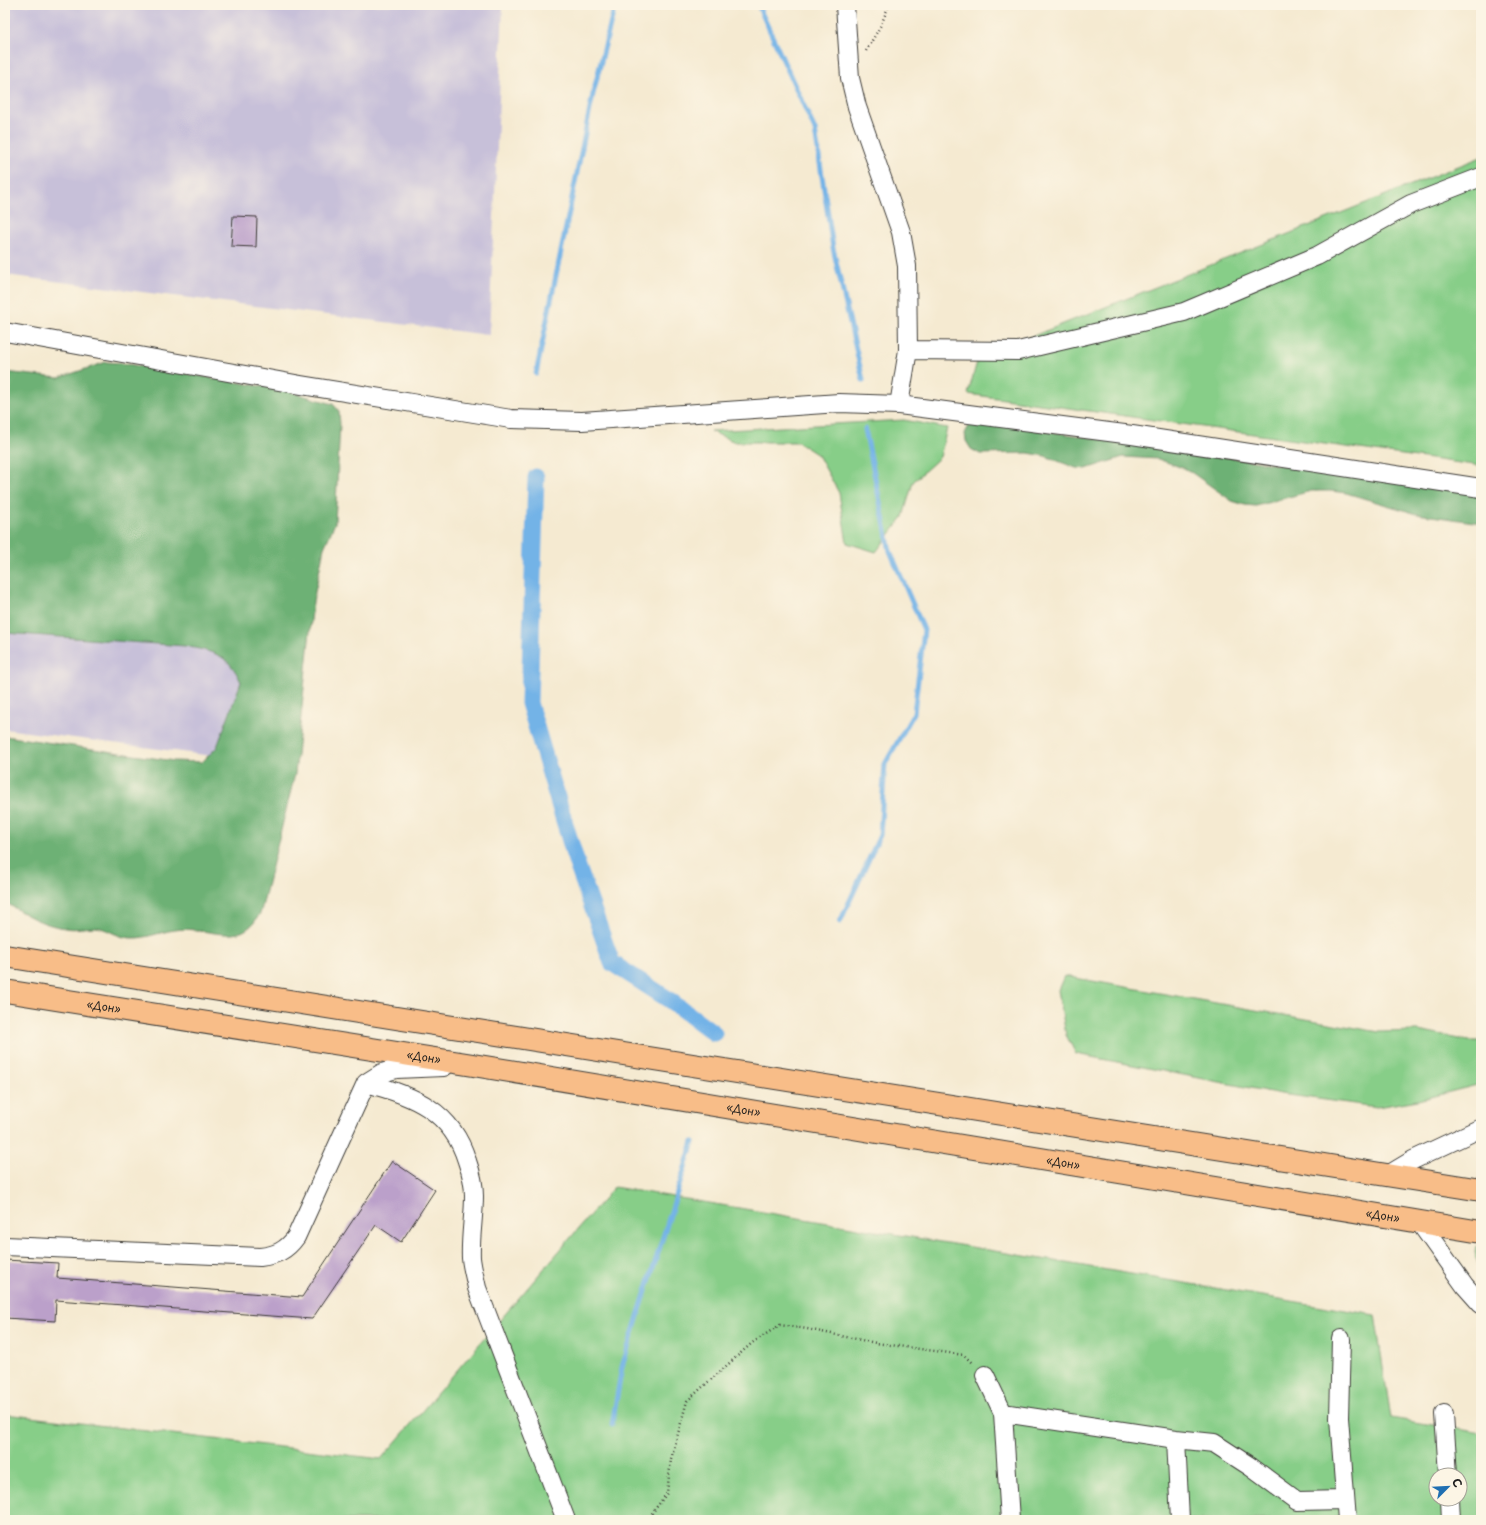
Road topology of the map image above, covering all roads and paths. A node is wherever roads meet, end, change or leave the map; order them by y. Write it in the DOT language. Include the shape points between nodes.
graph roads {
  1 [pos="845,5"];
  2 [pos="889,5"];
  3 [pos="866,52"];
  4 [pos="1481,177"];
  5 [pos="5,332"];
  6 [pos="908,350"];
  7 [pos="899,405"];
  8 [pos="1481,488"];
  9 [pos="5,956"];
  10 [pos="5,991"];
  11 [pos="474,1065"];
  12 [pos="366,1083"];
  13 [pos="1481,1128"];
  14 [pos="1388,1175"];
  15 [pos="1481,1190"];
  16 [pos="1420,1222"];
  17 [pos="1481,1232"];
  18 [pos="5,1246"];
  19 [pos="1481,1304"];
  20 [pos="1341,1339"];
  21 [pos="985,1376"];
  22 [pos="1003,1413"];
  23 [pos="1444,1414"];
  24 [pos="1176,1440"];
  25 [pos="1447,1467"];
  26 [pos="1345,1500"];
  27 [pos="1450,1507"];
  28 [pos="566,1520"];
  29 [pos="647,1520"];
  30 [pos="1010,1520"];
  31 [pos="1180,1520"];
  32 [pos="1346,1520"];
  33 [pos="1451,1520"];
  1 -- 6 [label="street" via="850,78 857,107 901,232 907,266"];
  2 -- 3 [label="path"];
  4 -- 6 [label="street" via="1411,204 1317,256 1184,312 1018,351"];
  5 -- 7 [label="street" via="301,385 511,419 582,421 839,403"];
  6 -- 7 [label="street"];
  7 -- 8 [label="street" via="1124,434"];
  9 -- 14 [label="highway"];
  10 -- 11 [label="highway, «Дон»"];
  11 -- 12 [label="street" via="396,1069 382,1072"];
  11 -- 16 [label="highway, «Дон»"];
  12 -- 18 [label="street" via="296,1237 289,1247 276,1255 260,1257"];
  12 -- 28 [label="street" via="398,1092 426,1105 449,1124 463,1147 472,1175 474,1196 471,1259 477,1288"];
  13 -- 14 [label="street" via="1413,1160"];
  14 -- 15 [label="highway"];
  16 -- 17 [label="highway, «Дон»"];
  16 -- 19 [label="street" via="1465,1286"];
  20 -- 26 [label="street" via="1338,1418"];
  21 -- 22 [label="street"];
  21 -- 29 [label="path" via="964,1356 780,1325 752,1343 687,1401 671,1459 667,1493"];
  22 -- 24 [label="street"];
  22 -- 30 [label="street"];
  23 -- 25 [label="street"];
  24 -- 26 [label="street" via="1214,1443 1251,1466 1297,1501"];
  24 -- 31 [label="street"];
  26 -- 32 [label="street"];
  27 -- 33 [label="street"];
}
